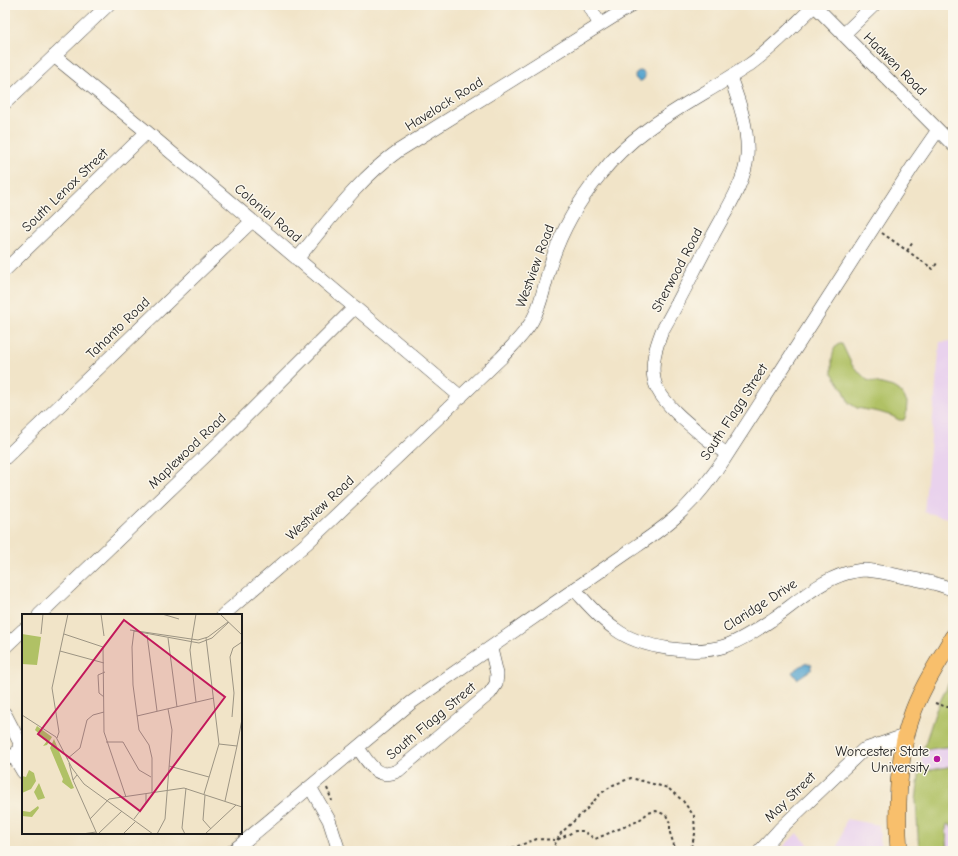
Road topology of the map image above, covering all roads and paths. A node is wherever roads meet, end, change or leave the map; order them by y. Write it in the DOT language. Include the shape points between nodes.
graph roads {
  1 [pos="108,5"];
  2 [pos="589,5"];
  3 [pos="632,5"];
  4 [pos="814,5"];
  5 [pos="874,5"];
  6 [pos="600,25"];
  7 [pos="843,35"];
  8 [pos="54,56"];
  9 [pos="730,77"];
  10 [pos="5,103"];
  11 [pos="938,130"];
  12 [pos="147,132"];
  13 [pos="953,145"];
  14 [pos="252,221"];
  15 [pos="882,233"];
  16 [pos="912,242"];
  17 [pos="907,251"];
  18 [pos="297,258"];
  19 [pos="937,263"];
  20 [pos="5,270"];
  21 [pos="355,307"];
  22 [pos="461,396"];
  23 [pos="726,454"];
  24 [pos="5,458"];
  25 [pos="574,588"];
  26 [pos="953,590"];
  27 [pos="40,614"];
  28 [pos="224,614"];
  29 [pos="22,631"];
  30 [pos="953,637"];
  31 [pos="5,647"];
  32 [pos="491,648"];
  33 [pos="935,703"];
  34 [pos="953,707"];
  35 [pos="5,714"];
  36 [pos="907,735"];
  37 [pos="358,748"];
  38 [pos="15,757"];
  39 [pos="22,770"];
  40 [pos="310,787"];
  41 [pos="557,840"];
  42 [pos="233,851"];
  43 [pos="339,851"];
  44 [pos="500,851"];
  45 [pos="555,851"];
  46 [pos="676,851"];
  47 [pos="690,851"];
  48 [pos="760,851"];
  49 [pos="899,851"];
  1 -- 8 [label="street"];
  2 -- 6 [label="street"];
  3 -- 6 [label="street, Havelock Road"];
  4 -- 7 [label="street, Hadwen Road"];
  4 -- 9 [label="street, Westview Road" via="769,49"];
  5 -- 7 [label="street"];
  6 -- 18 [label="street, Havelock Road" via="381,163 356,188"];
  7 -- 11 [label="street, Hadwen Road"];
  8 -- 10 [label="street"];
  8 -- 12 [label="street, Colonial Road"];
  9 -- 22 [label="street, Westview Road" via="646,129 624,147 599,175 572,215 558,243 532,321 501,358"];
  9 -- 23 [label="street, Sherwood Road" via="748,145 746,167 726,212 662,331 655,350 653,366 654,380 661,396 686,421"];
  11 -- 13 [label="street, Hadwen Road"];
  11 -- 23 [label="street, South Flagg Street"];
  12 -- 14 [label="street, Colonial Road"];
  12 -- 20 [label="street, South Lenox Street"];
  14 -- 18 [label="street, Colonial Road"];
  14 -- 24 [label="street, Tahanto Road"];
  15 -- 17 [label="path"];
  16 -- 17 [label="path"];
  17 -- 19 [label="path" via="933,268"];
  18 -- 21 [label="street, Colonial Road"];
  21 -- 22 [label="street, Colonial Road"];
  21 -- 27 [label="street, Maplewood Road" via="221,441"];
  22 -- 28 [label="street, Westview Road" via="307,543"];
  23 -- 25 [label="street, South Flagg Street" via="706,486 681,512 640,544"];
  25 -- 26 [label="street, Claridge Drive" via="602,619 616,630 657,646 686,650 725,646 745,637 812,590 846,574 864,570 884,572 938,584"];
  25 -- 32 [label="street, South Flagg Street"];
  29 -- 31 [label="street"];
  30 -- 36 [label="main road" via="922,692"];
  32 -- 37 [label="street, South Flagg Street" via="412,702"];
  32 -- 37 [label="street, South Flagg Street" via="497,674 496,684 490,693 399,770 384,775 378,772"];
  33 -- 34 [label="path"];
  35 -- 38 [label="street" via="20,743"];
  36 -- 48 [label="street, May Street" via="863,750"];
  36 -- 49 [label="main road" via="902,757 898,814"];
  37 -- 40 [label="street, South Flagg Street"];
  38 -- 39 [label="street"];
  40 -- 42 [label="street, South Flagg Street"];
  40 -- 43 [label="street" via="329,820"];
  41 -- 44 [label="path" via="537,839"];
  41 -- 45 [label="path"];
  41 -- 46 [label="path" via="575,831 583,831 595,839 656,811 666,815"];
  41 -- 47 [label="path" via="600,794 613,785 632,778 668,788 683,801 694,816 695,834"];
}
